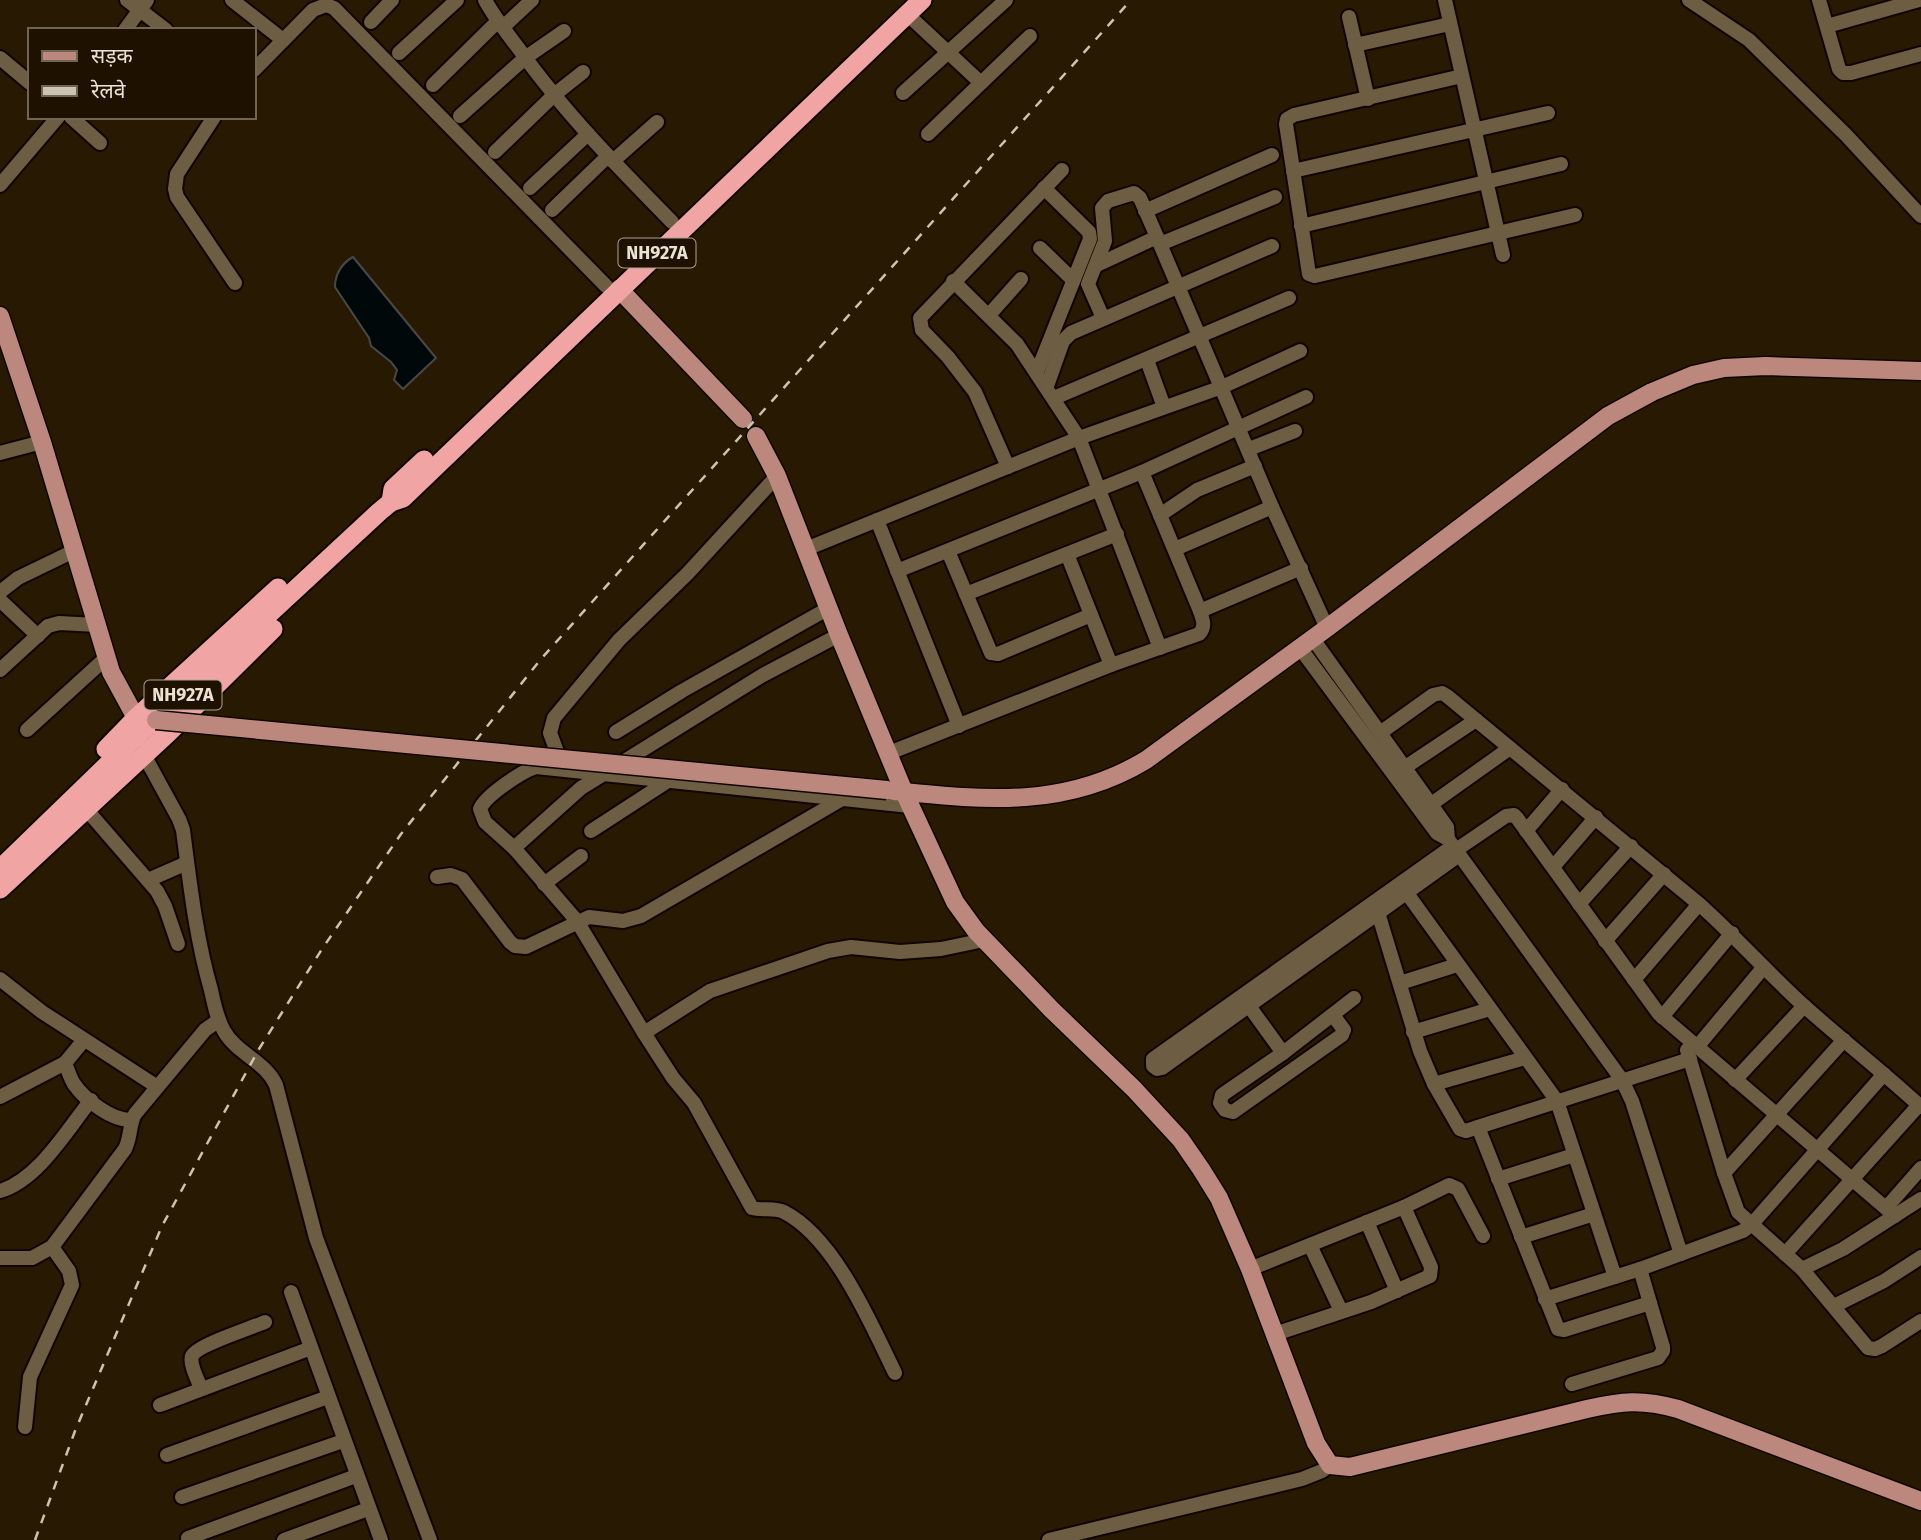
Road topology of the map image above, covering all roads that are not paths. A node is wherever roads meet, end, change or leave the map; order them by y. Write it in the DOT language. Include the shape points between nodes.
graph roads {
  1 [pos="127,0"];
  2 [pos="232,0"];
  3 [pos="391,0"];
  4 [pos="457,0"];
  5 [pos="485,0"];
  6 [pos="532,0"];
  7 [pos="1006,0"];
  8 [pos="1445,0"];
  9 [pos="1689,0"];
  10 [pos="1819,0"];
  11 [pos="1919,0"];
  12 [pos="143,5"];
  13 [pos="313,5"];
  14 [pos="911,5"];
  15 [pos="1349,17"];
  16 [pos="371,22"];
  17 [pos="500,24"];
  18 [pos="1450,24"];
  19 [pos="1826,26"];
  20 [pos="126,28"];
  21 [pos="164,28"];
  22 [pos="564,31"];
  23 [pos="1030,36"];
  24 [pos="283,40"];
  25 [pos="1355,45"];
  26 [pos="399,53"];
  27 [pos="949,53"];
  28 [pos="1921,54"];
  29 [pos="0,58"];
  30 [pos="525,58"];
  31 [pos="256,68"];
  32 [pos="583,72"];
  33 [pos="1462,76"];
  34 [pos="28,81"];
  35 [pos="981,83"];
  36 [pos="433,85"];
  37 [pos="903,93"];
  38 [pos="554,95"];
  39 [pos="1368,99"];
  40 [pos="1548,113"];
  41 [pos="460,116"];
  42 [pos="56,119"];
  43 [pos="73,119"];
  44 [pos="213,119"];
  45 [pos="657,122"];
  46 [pos="1474,128"];
  47 [pos="587,134"];
  48 [pos="928,134"];
  49 [pos="100,143"];
  50 [pos="495,152"];
  51 [pos="1272,155"];
  52 [pos="611,159"];
  53 [pos="1560,164"];
  54 [pos="1062,170"];
  55 [pos="1293,172"];
  56 [pos="1487,183"];
  57 [pos="0,185"];
  58 [pos="530,188"];
  59 [pos="1044,188"];
  60 [pos="1275,197"];
  61 [pos="552,209"];
  62 [pos="1145,211"];
  63 [pos="1575,215"];
  64 [pos="1921,216"];
  65 [pos="672,222"];
  66 [pos="1301,226"];
  67 [pos="1498,233"];
  68 [pos="1158,240"];
  69 [pos="1272,246"];
  70 [pos="1040,248"];
  71 [pos="1503,255"];
  72 [pos="1097,265"];
  73 [pos="1021,279"];
  74 [pos="1072,279"];
  75 [pos="953,281"];
  76 [pos="236,283"];
  77 [pos="612,287"];
  78 [pos="1178,287"];
  79 [pos="1289,298"];
  80 [pos="989,315"];
  81 [pos="0,316"];
  82 [pos="1103,318"];
  83 [pos="1200,337"];
  84 [pos="1300,351"];
  85 [pos="1147,360"];
  86 [pos="1921,371"];
  87 [pos="1037,372"];
  88 [pos="1222,387"];
  89 [pos="1050,392"];
  90 [pos="1306,397"];
  91 [pos="1164,407"];
  92 [pos="743,419"];
  93 [pos="1238,426"];
  94 [pos="1295,431"];
  95 [pos="755,436"];
  96 [pos="1079,438"];
  97 [pos="42,442"];
  98 [pos="1249,449"];
  99 [pos="0,453"];
  100 [pos="1255,466"];
  101 [pos="1008,467"];
  102 [pos="1142,472"];
  103 [pos="778,476"];
  104 [pos="1100,490"];
  105 [pos="1272,507"];
  106 [pos="379,512"];
  107 [pos="1160,515"];
  108 [pos="877,520"];
  109 [pos="1116,534"];
  110 [pos="806,549"];
  111 [pos="1175,549"];
  112 [pos="76,550"];
  113 [pos="948,551"];
  114 [pos="1067,554"];
  115 [pos="1301,568"];
  116 [pos="897,571"];
  117 [pos="0,592"];
  118 [pos="966,594"];
  119 [pos="0,600"];
  120 [pos="829,608"];
  121 [pos="1200,611"];
  122 [pos="1091,615"];
  123 [pos="97,625"];
  124 [pos="839,635"];
  125 [pos="38,636"];
  126 [pos="1313,639"];
  127 [pos="1160,648"];
  128 [pos="107,657"];
  129 [pos="1111,665"];
  130 [pos="0,670"];
  131 [pos="136,718"];
  132 [pos="156,720"];
  133 [pos="1476,720"];
  134 [pos="959,726"];
  135 [pos="27,730"];
  136 [pos="615,733"];
  137 [pos="1380,733"];
  138 [pos="1510,748"];
  139 [pos="889,753"];
  140 [pos="144,755"];
  141 [pos="1404,768"];
  142 [pos="564,769"];
  143 [pos="605,773"];
  144 [pos="668,781"];
  145 [pos="1562,789"];
  146 [pos="900,796"];
  147 [pos="842,799"];
  148 [pos="1430,805"];
  149 [pos="86,809"];
  150 [pos="1596,817"];
  151 [pos="591,831"];
  152 [pos="1526,831"];
  153 [pos="1631,846"];
  154 [pos="514,848"];
  155 [pos="1454,848"];
  156 [pos="0,852"];
  157 [pos="581,856"];
  158 [pos="187,863"];
  159 [pos="1553,867"];
  160 [pos="0,869"];
  161 [pos="1664,874"];
  162 [pos="437,877"];
  163 [pos="148,880"];
  164 [pos="544,884"];
  165 [pos="1403,888"];
  166 [pos="0,889"];
  167 [pos="1579,904"];
  168 [pos="1699,904"];
  169 [pos="1377,907"];
  170 [pos="577,921"];
  171 [pos="1732,933"];
  172 [pos="984,940"];
  173 [pos="1605,942"];
  174 [pos="178,944"];
  175 [pos="1457,965"];
  176 [pos="1763,968"];
  177 [pos="0,979"];
  178 [pos="1634,981"];
  179 [pos="1400,983"];
  180 [pos="1354,998"];
  181 [pos="1249,1006"];
  182 [pos="1804,1006"];
  183 [pos="1490,1009"];
  184 [pos="1333,1015"];
  185 [pos="1662,1017"];
  186 [pos="219,1020"];
  187 [pos="1413,1032"];
  188 [pos="644,1033"];
  189 [pos="84,1040"];
  190 [pos="1844,1040"];
  191 [pos="1283,1053"];
  192 [pos="1693,1053"];
  193 [pos="1525,1058"];
  194 [pos="65,1063"];
  195 [pos="1884,1074"];
  196 [pos="1622,1080"];
  197 [pos="1735,1080"];
  198 [pos="1434,1084"];
  199 [pos="156,1086"];
  200 [pos="0,1097"];
  201 [pos="91,1100"];
  202 [pos="1557,1101"];
  203 [pos="1920,1106"];
  204 [pos="1777,1115"];
  205 [pos="132,1120"];
  206 [pos="1478,1128"];
  207 [pos="1816,1149"];
  208 [pos="1574,1155"];
  209 [pos="1921,1168"];
  210 [pos="1724,1173"];
  211 [pos="1498,1179"];
  212 [pos="1853,1180"];
  213 [pos="0,1191"];
  214 [pos="1921,1199"];
  215 [pos="1404,1207"];
  216 [pos="1890,1212"];
  217 [pos="1594,1214"];
  218 [pos="1367,1222"];
  219 [pos="1752,1224"];
  220 [pos="1483,1236"];
  221 [pos="1521,1237"];
  222 [pos="1310,1245"];
  223 [pos="52,1247"];
  224 [pos="1681,1254"];
  225 [pos="1785,1254"];
  226 [pos="0,1258"];
  227 [pos="1921,1258"];
  228 [pos="1250,1269"];
  229 [pos="1640,1269"];
  230 [pos="1802,1269"];
  231 [pos="1615,1277"];
  232 [pos="1396,1291"];
  233 [pos="291,1292"];
  234 [pos="1545,1299"];
  235 [pos="1650,1303"];
  236 [pos="1834,1306"];
  237 [pos="1341,1311"];
  238 [pos="1921,1321"];
  239 [pos="265,1322"];
  240 [pos="1275,1334"];
  241 [pos="311,1348"];
  242 [pos="895,1373"];
  243 [pos="1572,1384"];
  244 [pos="201,1390"];
  245 [pos="328,1397"];
  246 [pos="160,1405"];
  247 [pos="25,1427"];
  248 [pos="343,1441"];
  249 [pos="167,1455"];
  250 [pos="1330,1465"];
  251 [pos="356,1476"];
  252 [pos="182,1497"];
  253 [pos="1921,1501"];
  254 [pos="368,1508"];
  255 [pos="188,1538"];
  256 [pos="284,1540"];
  257 [pos="380,1540"];
  258 [pos="430,1540"];
  259 [pos="1049,1540"];
  1 -- 12 [label="street"];
  2 -- 24 [label="street"];
  3 -- 16 [label="street"];
  4 -- 26 [label="street"];
  5 -- 17 [label="street"];
  6 -- 17 [label="street"];
  7 -- 27 [label="street"];
  8 -- 18 [label="street"];
  9 -- 64 [label="street" via="1749,40"];
  10 -- 19 [label="street"];
  11 -- 19 [label="street"];
  12 -- 20 [label="street"];
  12 -- 21 [label="street"];
  13 -- 24 [label="street"];
  13 -- 77 [label="street" via="341,12 526,207"];
  14 -- 27 [label="street"];
  14 -- 65 [label="highway, NH927A"];
  14 -- 77 [label="highway, NH927A"];
  15 -- 25 [label="street"];
  17 -- 30 [label="street"];
  17 -- 36 [label="street"];
  18 -- 25 [label="street"];
  18 -- 33 [label="street"];
  19 -- 28 [label="street" via="1843,73"];
  22 -- 30 [label="street"];
  23 -- 35 [label="street"];
  24 -- 31 [label="street"];
  25 -- 39 [label="street"];
  27 -- 35 [label="street"];
  27 -- 37 [label="street"];
  29 -- 34 [label="street"];
  30 -- 38 [label="street"];
  30 -- 41 [label="street"];
  32 -- 38 [label="street"];
  33 -- 39 [label="street"];
  33 -- 46 [label="street"];
  35 -- 48 [label="street"];
  38 -- 47 [label="street"];
  38 -- 50 [label="street"];
  39 -- 55 [label="street" via="1287,119"];
  40 -- 46 [label="street"];
  42 -- 57 [label="street"];
  43 -- 49 [label="street"];
  44 -- 76 [label="street" via="177,174 175,188"];
  45 -- 52 [label="street"];
  46 -- 55 [label="street"];
  46 -- 56 [label="street"];
  47 -- 52 [label="street"];
  47 -- 58 [label="street"];
  51 -- 62 [label="street"];
  52 -- 61 [label="street"];
  52 -- 65 [label="street"];
  53 -- 56 [label="street"];
  54 -- 59 [label="street"];
  55 -- 66 [label="street"];
  56 -- 66 [label="street"];
  56 -- 67 [label="street"];
  59 -- 74 [label="street" via="1090,234"];
  59 -- 75 [label="street"];
  60 -- 68 [label="street"];
  62 -- 68 [label="street"];
  62 -- 72 [label="street" via="1134,193 1104,205 1106,236"];
  63 -- 67 [label="street"];
  65 -- 77 [label="highway, NH927A"];
  66 -- 67 [label="street" via="1307,269 1315,276"];
  67 -- 71 [label="street"];
  68 -- 72 [label="street"];
  68 -- 78 [label="street"];
  69 -- 78 [label="street"];
  70 -- 74 [label="street"];
  72 -- 82 [label="street" via="1088,284"];
  73 -- 80 [label="street"];
  74 -- 87 [label="street"];
  75 -- 80 [label="street"];
  75 -- 101 [label="street" via="920,318 920,327 975,392"];
  77 -- 92 [label="main road"];
  77 -- 106 [label="highway, NH927A" via="393,489"];
  78 -- 82 [label="street"];
  78 -- 83 [label="street"];
  79 -- 83 [label="street"];
  80 -- 87 [label="street"];
  81 -- 97 [label="main road"];
  82 -- 89 [label="street" via="1066,336"];
  83 -- 85 [label="street"];
  83 -- 88 [label="street"];
  84 -- 88 [label="street"];
  85 -- 89 [label="street"];
  85 -- 91 [label="street"];
  86 -- 126 [label="main road" via="1745,366 1693,375 1652,392 1608,416"];
  87 -- 89 [label="street"];
  88 -- 91 [label="street"];
  88 -- 93 [label="street"];
  89 -- 96 [label="street"];
  90 -- 93 [label="street"];
  91 -- 96 [label="street"];
  93 -- 98 [label="street"];
  93 -- 102 [label="street"];
  94 -- 98 [label="street"];
  95 -- 103 [label="main road"];
  96 -- 101 [label="street"];
  96 -- 104 [label="street"];
  97 -- 99 [label="street"];
  97 -- 112 [label="main road"];
  98 -- 100 [label="street"];
  100 -- 105 [label="street"];
  100 -- 107 [label="street" via="1197,491"];
  101 -- 108 [label="street"];
  102 -- 104 [label="street"];
  102 -- 107 [label="street"];
  103 -- 110 [label="main road"];
  103 -- 142 [label="street" via="619,640 554,719 550,733"];
  104 -- 109 [label="street"];
  104 -- 113 [label="street"];
  105 -- 111 [label="street"];
  105 -- 115 [label="street"];
  106 -- 131 [label="highway" via="357,516"];
  106 -- 132 [label="highway, NH927A"];
  106 -- 140 [label="highway" via="372,533"];
  107 -- 111 [label="street"];
  108 -- 110 [label="street"];
  108 -- 116 [label="street"];
  109 -- 114 [label="street"];
  109 -- 127 [label="street"];
  110 -- 120 [label="main road"];
  111 -- 121 [label="street"];
  112 -- 117 [label="street"];
  112 -- 123 [label="main road"];
  113 -- 116 [label="street"];
  113 -- 118 [label="street"];
  114 -- 118 [label="street"];
  114 -- 122 [label="street"];
  115 -- 121 [label="street"];
  115 -- 126 [label="street"];
  116 -- 134 [label="street"];
  118 -- 122 [label="street" via="989,650 995,654"];
  119 -- 125 [label="street"];
  120 -- 124 [label="main road"];
  120 -- 136 [label="street"];
  121 -- 127 [label="street" via="1203,627 1199,634"];
  122 -- 129 [label="street"];
  123 -- 125 [label="street" via="59,623"];
  123 -- 128 [label="main road"];
  124 -- 139 [label="main road"];
  124 -- 143 [label="street" via="764,675"];
  125 -- 130 [label="street"];
  126 -- 137 [label="street"];
  126 -- 146 [label="main road" via="1146,760 1100,784 1011,799"];
  126 -- 155 [label="street" via="1437,833"];
  127 -- 129 [label="street"];
  128 -- 131 [label="main road"];
  128 -- 135 [label="street"];
  129 -- 134 [label="street"];
  131 -- 156 [label="highway"];
  132 -- 146 [label="main road, bridge"];
  132 -- 160 [label="highway, NH927A"];
  133 -- 137 [label="street" via="1438,693"];
  133 -- 138 [label="street"];
  133 -- 141 [label="street"];
  134 -- 139 [label="street"];
  137 -- 141 [label="street"];
  138 -- 145 [label="street"];
  138 -- 148 [label="street"];
  139 -- 146 [label="main road"];
  140 -- 149 [label="highway"];
  140 -- 158 [label="street" via="179,819"];
  141 -- 148 [label="street"];
  142 -- 143 [label="street"];
  142 -- 154 [label="street" via="531,768 482,803 485,822"];
  143 -- 144 [label="street"];
  143 -- 154 [label="street" via="581,788"];
  144 -- 147 [label="street"];
  144 -- 151 [label="street"];
  145 -- 150 [label="street"];
  145 -- 152 [label="street"];
  146 -- 147 [label="street"];
  146 -- 172 [label="main road" via="956,902"];
  147 -- 170 [label="street" via="641,916"];
  148 -- 155 [label="street" via="1447,827"];
  149 -- 163 [label="street"];
  149 -- 166 [label="highway"];
  150 -- 153 [label="street"];
  150 -- 159 [label="street"];
  152 -- 155 [label="street" via="1517,818 1506,816"];
  152 -- 159 [label="street"];
  153 -- 161 [label="street"];
  153 -- 167 [label="street"];
  154 -- 164 [label="street"];
  155 -- 165 [label="street"];
  155 -- 196 [label="street"];
  157 -- 164 [label="street"];
  158 -- 163 [label="street"];
  158 -- 186 [label="street" via="204,964"];
  159 -- 167 [label="street"];
  161 -- 168 [label="street"];
  161 -- 173 [label="street"];
  162 -- 170 [label="street" via="462,879 514,946 526,947"];
  163 -- 174 [label="street" via="162,898"];
  164 -- 170 [label="street"];
  165 -- 169 [label="street"];
  165 -- 175 [label="street"];
  167 -- 173 [label="street"];
  168 -- 171 [label="street"];
  168 -- 178 [label="street"];
  169 -- 179 [label="street"];
  169 -- 181 [label="street"];
  169 -- 181 [label="street" via="1153,1059 1153,1066 1162,1068"];
  170 -- 188 [label="street"];
  171 -- 176 [label="street"];
  171 -- 185 [label="street"];
  172 -- 188 [label="street" via="900,952 851,947 828,951 710,991"];
  172 -- 228 [label="main road" via="1181,1140 1219,1198"];
  173 -- 178 [label="street"];
  175 -- 179 [label="street"];
  175 -- 183 [label="street"];
  176 -- 182 [label="street"];
  176 -- 192 [label="street"];
  177 -- 189 [label="street"];
  178 -- 185 [label="street"];
  179 -- 187 [label="street"];
  180 -- 184 [label="street"];
  181 -- 191 [label="street"];
  182 -- 190 [label="street"];
  182 -- 197 [label="street"];
  183 -- 187 [label="street"];
  183 -- 193 [label="street"];
  184 -- 191 [label="street"];
  184 -- 191 [label="street" via="1344,1030 1342,1035 1233,1112 1225,1110 1222,1096"];
  185 -- 192 [label="street" via="1683,1035"];
  186 -- 199 [label="street"];
  186 -- 258 [label="street" via="232,1043 263,1066 276,1085 316,1238"];
  187 -- 198 [label="street"];
  188 -- 242 [label="street" via="694,1103 752,1208 784,1212 811,1231 825,1248 866,1313"];
  189 -- 194 [label="street"];
  189 -- 199 [label="street"];
  190 -- 195 [label="street"];
  190 -- 204 [label="street"];
  192 -- 196 [label="street"];
  192 -- 197 [label="street"];
  192 -- 210 [label="street"];
  193 -- 198 [label="street"];
  193 -- 202 [label="street"];
  194 -- 200 [label="street"];
  194 -- 201 [label="street" via="75,1086"];
  195 -- 203 [label="street"];
  195 -- 207 [label="street"];
  196 -- 202 [label="street"];
  196 -- 224 [label="street"];
  197 -- 204 [label="street"];
  198 -- 206 [label="street" via="1460,1129"];
  199 -- 205 [label="street"];
  201 -- 205 [label="street" via="114,1117"];
  201 -- 213 [label="street" via="30,1175"];
  202 -- 206 [label="street"];
  202 -- 208 [label="street"];
  203 -- 212 [label="street"];
  204 -- 207 [label="street"];
  204 -- 210 [label="street"];
  205 -- 223 [label="street" via="125,1149"];
  206 -- 211 [label="street"];
  207 -- 212 [label="street"];
  207 -- 219 [label="street"];
  208 -- 211 [label="street"];
  208 -- 217 [label="street"];
  209 -- 216 [label="street"];
  210 -- 219 [label="street" via="1738,1212"];
  211 -- 221 [label="street"];
  212 -- 216 [label="street"];
  212 -- 225 [label="street"];
  214 -- 216 [label="street"];
  215 -- 218 [label="street"];
  215 -- 220 [label="street" via="1454,1186"];
  215 -- 232 [label="street" via="1432,1270 1430,1276"];
  216 -- 230 [label="street" via="1843,1249"];
  217 -- 221 [label="street"];
  217 -- 231 [label="street"];
  218 -- 222 [label="street"];
  218 -- 232 [label="street"];
  219 -- 224 [label="street" via="1733,1236"];
  219 -- 225 [label="street"];
  221 -- 234 [label="street"];
  222 -- 228 [label="street"];
  222 -- 237 [label="street"];
  223 -- 226 [label="street" via="32,1258"];
  223 -- 247 [label="street" via="69,1271 72,1285 32,1370"];
  224 -- 229 [label="street"];
  225 -- 230 [label="street"];
  227 -- 236 [label="street"];
  228 -- 240 [label="main road"];
  229 -- 231 [label="street"];
  229 -- 235 [label="street"];
  230 -- 236 [label="street"];
  231 -- 234 [label="street"];
  232 -- 237 [label="street"];
  233 -- 241 [label="street"];
  234 -- 235 [label="street" via="1561,1331"];
  235 -- 243 [label="street" via="1662,1355"];
  236 -- 238 [label="street" via="1872,1349"];
  237 -- 240 [label="street"];
  239 -- 244 [label="street" via="194,1354"];
  240 -- 250 [label="main road" via="1316,1443"];
  241 -- 244 [label="street"];
  241 -- 245 [label="street"];
  244 -- 246 [label="street"];
  245 -- 248 [label="street"];
  245 -- 249 [label="street"];
  248 -- 251 [label="street"];
  248 -- 252 [label="street"];
  250 -- 253 [label="main road" via="1350,1467 1620,1401 1637,1401 1678,1409"];
  250 -- 259 [label="street" via="1303,1479"];
  251 -- 254 [label="street"];
  251 -- 255 [label="street"];
  254 -- 256 [label="street"];
  254 -- 257 [label="street"];
}
